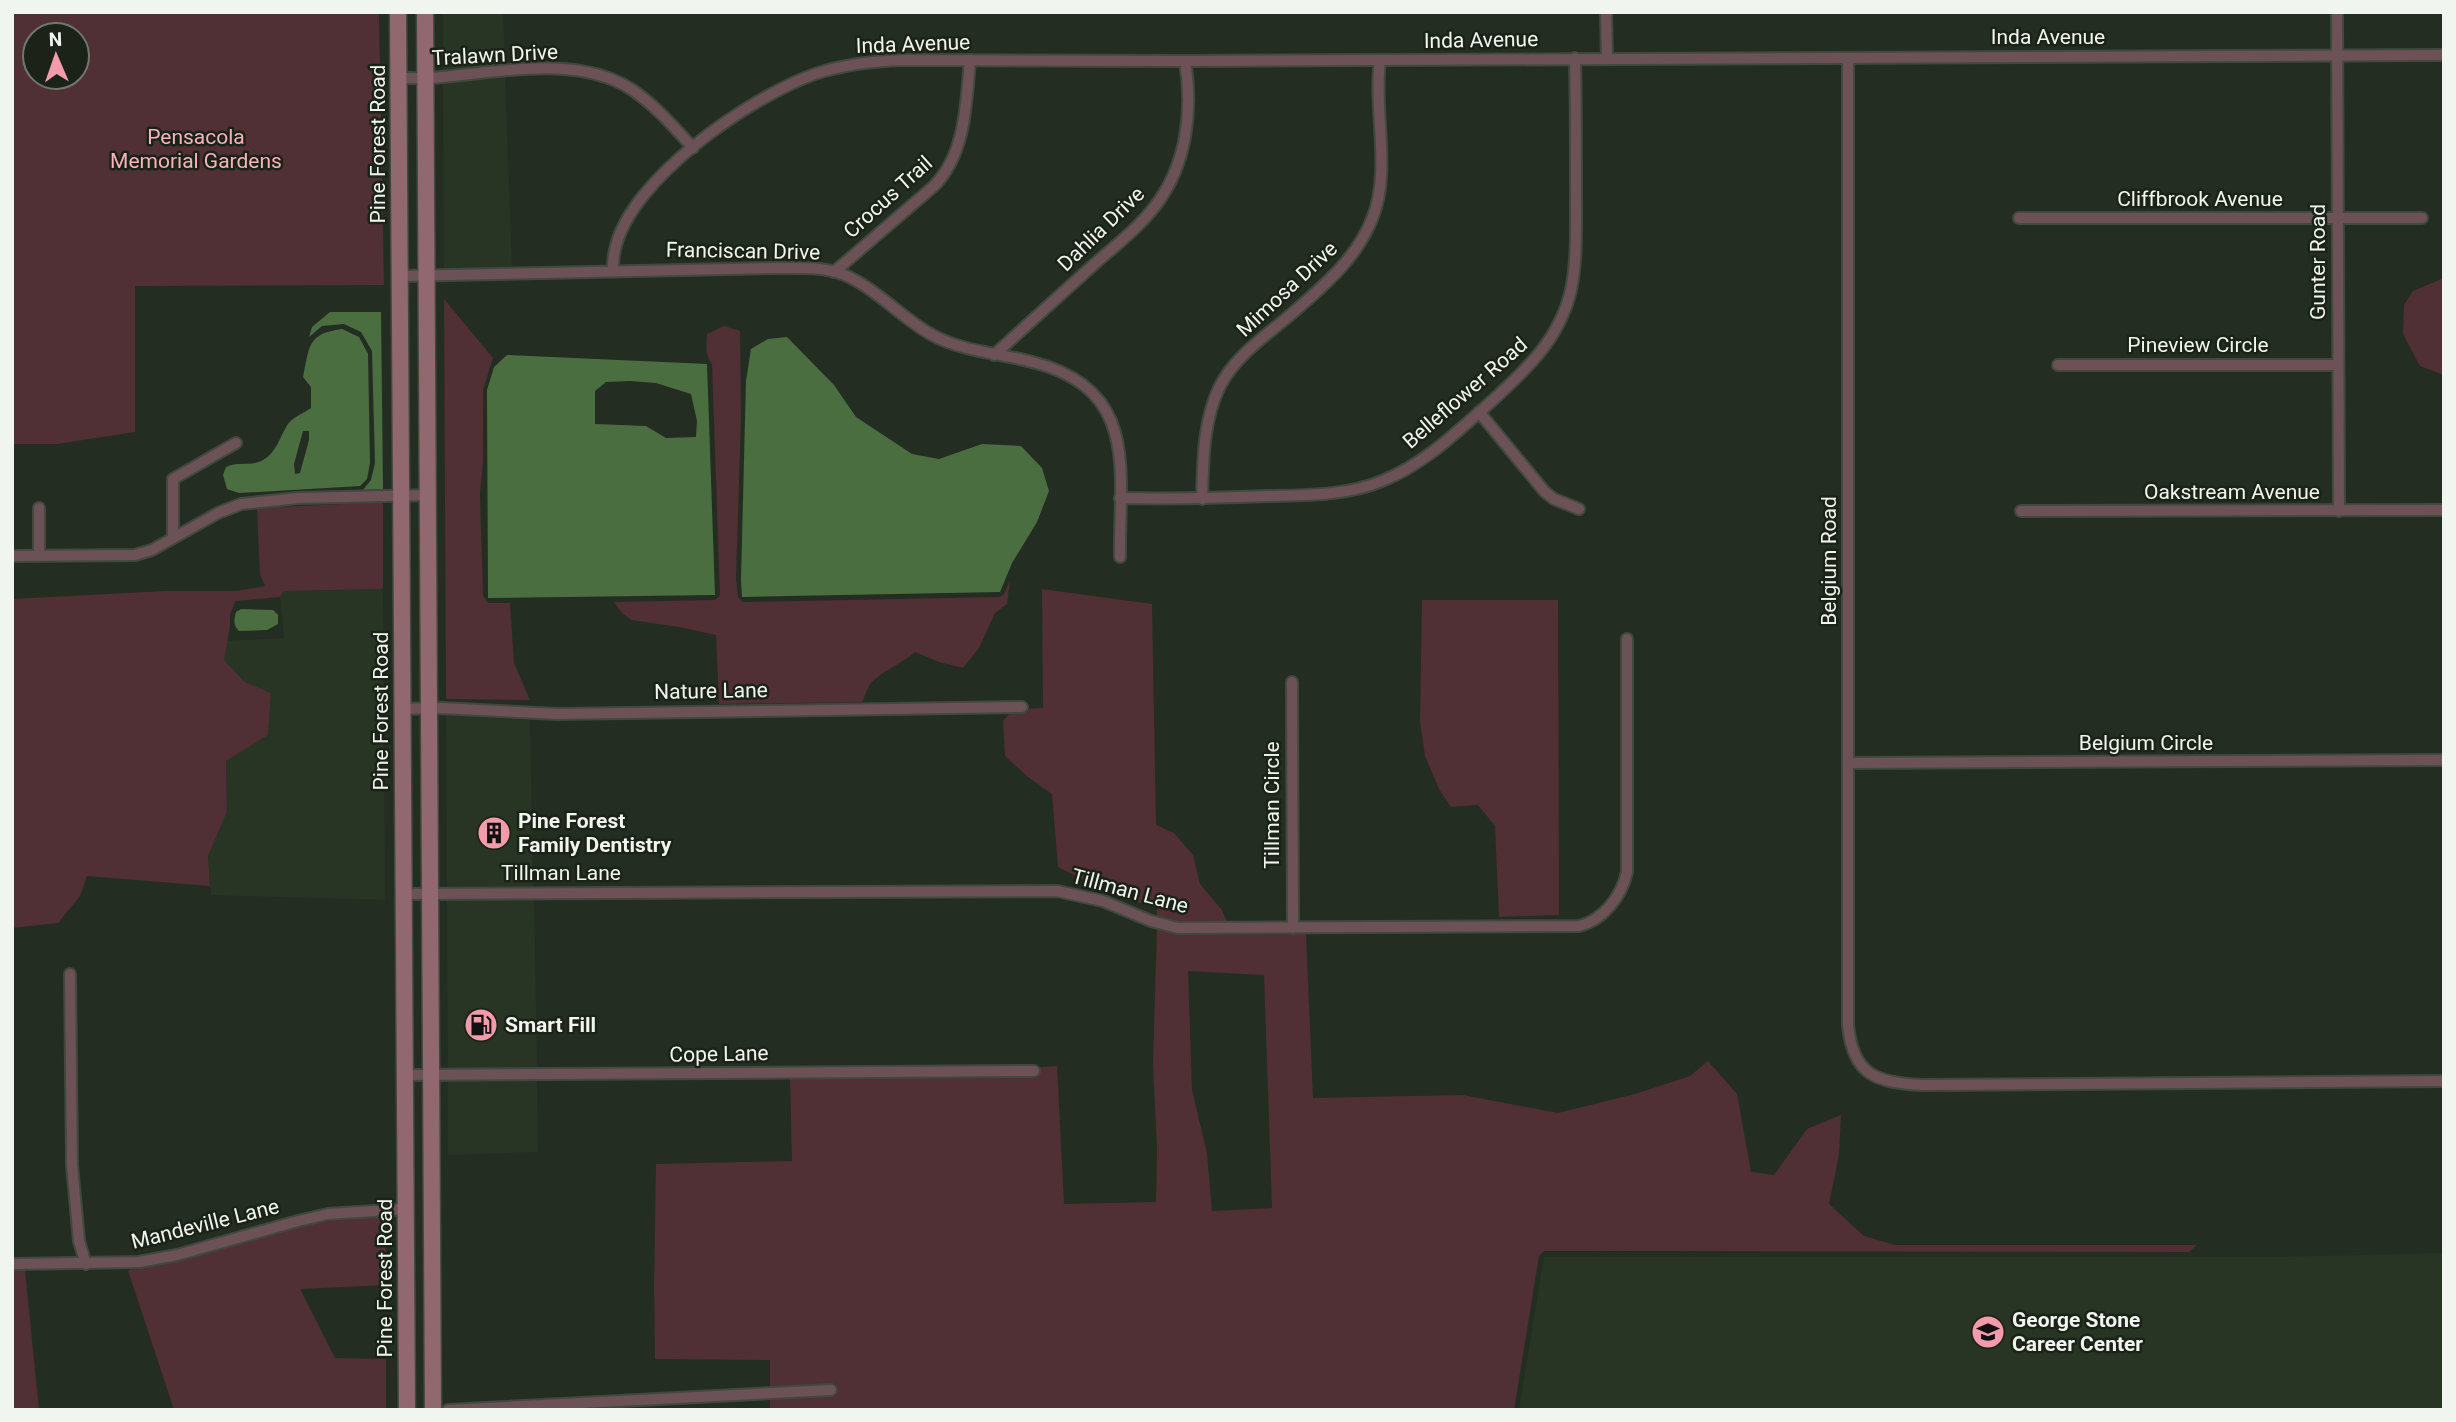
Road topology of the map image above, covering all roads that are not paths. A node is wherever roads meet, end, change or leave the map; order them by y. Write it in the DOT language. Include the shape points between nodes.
graph roads {
  1 [pos="1606,12"];
  2 [pos="2337,12"];
  3 [pos="398,15"];
  4 [pos="425,15"];
  5 [pos="2337,55"];
  6 [pos="2444,55"];
  7 [pos="1576,58"];
  8 [pos="1607,58"];
  9 [pos="1848,58"];
  10 [pos="970,60"];
  11 [pos="1380,60"];
  12 [pos="1185,61"];
  13 [pos="399,78"];
  14 [pos="425,78"];
  15 [pos="692,148"];
  16 [pos="2019,218"];
  17 [pos="2337,218"];
  18 [pos="2422,218"];
  19 [pos="613,271"];
  20 [pos="834,272"];
  21 [pos="400,276"];
  22 [pos="426,276"];
  23 [pos="994,355"];
  24 [pos="2058,365"];
  25 [pos="2338,365"];
  26 [pos="1479,412"];
  27 [pos="236,443"];
  28 [pos="401,495"];
  29 [pos="428,495"];
  30 [pos="1120,498"];
  31 [pos="1202,499"];
  32 [pos="40,508"];
  33 [pos="1579,509"];
  34 [pos="2444,510"];
  35 [pos="2021,511"];
  36 [pos="2339,511"];
  37 [pos="173,537"];
  38 [pos="39,555"];
  39 [pos="12,556"];
  40 [pos="1120,556"];
  41 [pos="1627,639"];
  42 [pos="1292,682"];
  43 [pos="1021,707"];
  44 [pos="402,709"];
  45 [pos="429,709"];
  46 [pos="2444,760"];
  47 [pos="1849,763"];
  48 [pos="430,893"];
  49 [pos="404,894"];
  50 [pos="1293,928"];
  51 [pos="70,974"];
  52 [pos="1034,1071"];
  53 [pos="405,1075"];
  54 [pos="431,1075"];
  55 [pos="2444,1081"];
  56 [pos="406,1209"];
  57 [pos="12,1264"];
  58 [pos="86,1264"];
  59 [pos="831,1390"];
  60 [pos="407,1410"];
  61 [pos="433,1410"];
  62 [pos="448,1410"];
  1 -- 8 [label="street"];
  2 -- 5 [label="street, Gunter Road"];
  3 -- 4 [label="main road"];
  3 -- 13 [label="main road, Pine Forest Road"];
  4 -- 14 [label="main road"];
  5 -- 6 [label="street, Inda Avenue"];
  5 -- 9 [label="street, Inda Avenue"];
  5 -- 17 [label="street, Gunter Road"];
  7 -- 8 [label="street, Inda Avenue"];
  7 -- 11 [label="street, Inda Avenue"];
  7 -- 26 [label="street, Belleflower Road" via="1576,243 1567,302 1558,327 1537,358"];
  8 -- 9 [label="street, Inda Avenue"];
  9 -- 47 [label="street, Belgium Road"];
  10 -- 12 [label="street, Inda Avenue"];
  10 -- 15 [label="street, Inda Avenue" via="885,61 817,74 748,107"];
  10 -- 20 [label="street, Crocus Trail" via="960,140 948,170"];
  11 -- 12 [label="street, Inda Avenue"];
  11 -- 31 [label="street, Mimosa Drive" via="1376,100 1381,160 1373,218 1343,266 1247,352 1223,381 1210,411"];
  12 -- 23 [label="street, Dahlia Drive" via="1186,135 1176,169 1157,204"];
  13 -- 14 [label="street, Tralawn Drive"];
  13 -- 21 [label="main road, Pine Forest Road"];
  14 -- 15 [label="street, Tralawn Drive" via="531,69 595,74 631,89"];
  14 -- 22 [label="main road"];
  15 -- 19 [label="street, Inda Avenue" via="636,206 615,249"];
  16 -- 17 [label="street, Cliffbrook Avenue"];
  17 -- 18 [label="street, Cliffbrook Avenue"];
  17 -- 25 [label="street, Gunter Road"];
  19 -- 20 [label="street, Franciscan Drive" via="814,268"];
  19 -- 22 [label="street, Franciscan Drive"];
  20 -- 23 [label="street, Franciscan Drive" via="934,336"];
  21 -- 22 [label="street, Franciscan Drive"];
  21 -- 28 [label="main road, Pine Forest Road"];
  22 -- 29 [label="main road"];
  23 -- 30 [label="street, Franciscan Drive" via="1050,367 1080,382 1100,401 1119,447"];
  24 -- 25 [label="street, Pineview Circle"];
  25 -- 36 [label="street, Gunter Road"];
  26 -- 31 [label="street, Belleflower Road" via="1428,455 1369,486 1329,494"];
  26 -- 33 [label="street" via="1545,492"];
  27 -- 37 [label="street" via="173,479"];
  28 -- 29 [label="street"];
  28 -- 37 [label="street" via="241,504"];
  28 -- 44 [label="main road, Pine Forest Road"];
  29 -- 45 [label="main road"];
  30 -- 31 [label="street, Belleflower Road"];
  30 -- 40 [label="street, Franciscan Drive"];
  32 -- 38 [label="street"];
  34 -- 36 [label="street, Oakstream Avenue"];
  35 -- 36 [label="street, Oakstream Avenue"];
  37 -- 38 [label="street" via="135,555"];
  38 -- 39 [label="street"];
  41 -- 50 [label="street, Tillman Lane" via="1627,872 1623,890 1611,905 1579,926"];
  42 -- 50 [label="street, Tillman Circle"];
  43 -- 45 [label="street, Nature Lane" via="557,714"];
  44 -- 45 [label="street, Nature Lane"];
  44 -- 49 [label="main road, Pine Forest Road"];
  45 -- 48 [label="main road"];
  46 -- 47 [label="street, Belgium Circle"];
  47 -- 55 [label="street, Belgium Road" via="1848,1025 1853,1054 1869,1073 1923,1085"];
  48 -- 49 [label="street, Tillman Lane"];
  48 -- 50 [label="street, Tillman Lane" via="1057,891 1103,901 1169,927"];
  48 -- 54 [label="main road"];
  49 -- 53 [label="main road, Pine Forest Road"];
  51 -- 58 [label="street" via="72,1165 79,1241"];
  52 -- 54 [label="street, Cope Lane"];
  53 -- 54 [label="street, Cope Lane"];
  53 -- 56 [label="main road, Pine Forest Road"];
  54 -- 61 [label="main road"];
  56 -- 58 [label="street, Mandeville Lane" via="328,1214 158,1259"];
  56 -- 60 [label="main road, Pine Forest Road"];
  57 -- 58 [label="street, Mandeville Lane"];
  59 -- 62 [label="street"];
}
